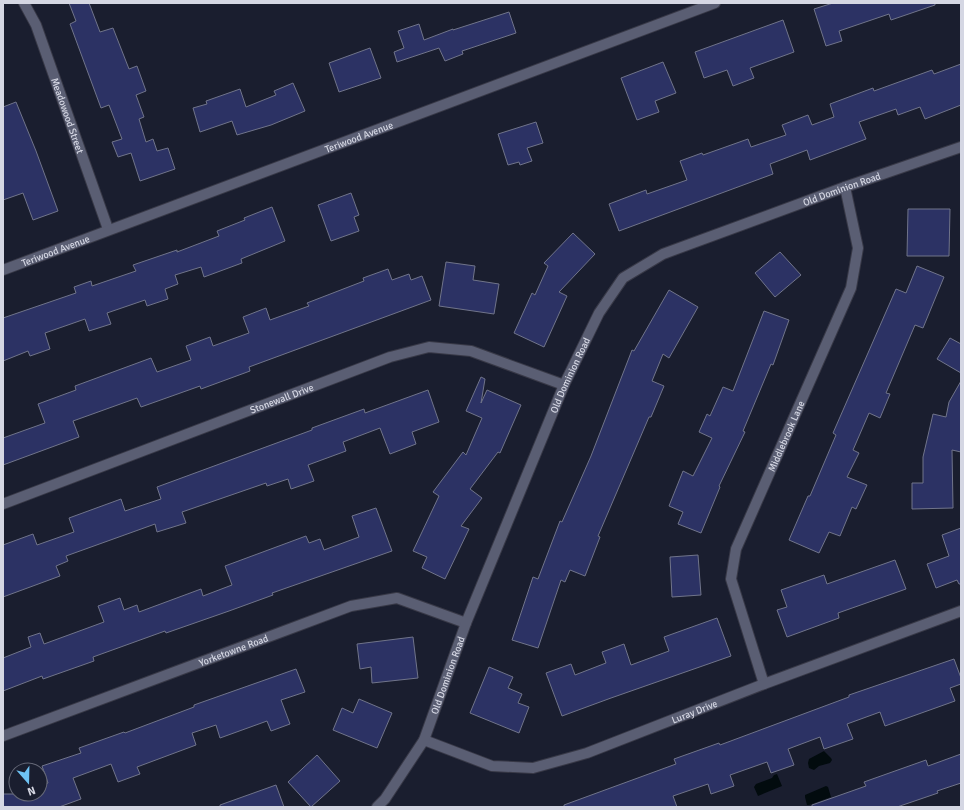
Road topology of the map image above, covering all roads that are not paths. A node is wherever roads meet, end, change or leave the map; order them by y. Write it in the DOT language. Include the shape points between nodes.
graph roads {
  1 [pos="24,3"];
  2 [pos="715,3"];
  3 [pos="961,147"];
  4 [pos="845,187"];
  5 [pos="108,229"];
  6 [pos="3,270"];
  7 [pos="564,385"];
  8 [pos="3,504"];
  9 [pos="961,611"];
  10 [pos="466,623"];
  11 [pos="764,684"];
  12 [pos="3,736"];
  13 [pos="424,740"];
  14 [pos="377,807"];
  1 -- 5 [label="street, Meadowood Street" via="36,25"];
  2 -- 5 [label="street, Teriwood Avenue"];
  3 -- 4 [label="street, Old Dominion Road"];
  4 -- 7 [label="street, Old Dominion Road" via="663,254 623,278 600,313"];
  4 -- 11 [label="street, Middlebrook Lane" via="858,248 851,288 736,549 731,579"];
  5 -- 6 [label="street, Teriwood Avenue"];
  7 -- 8 [label="street, Stonewall Drive" via="471,351 429,347 390,357"];
  7 -- 10 [label="street, Old Dominion Road"];
  9 -- 11 [label="street, Luray Drive"];
  10 -- 12 [label="street, Yorketowne Road" via="397,598 351,606"];
  10 -- 13 [label="street, Old Dominion Road"];
  11 -- 13 [label="street, Luray Drive" via="588,753 533,768 492,766"];
  13 -- 14 [label="street, Old Dominion Road"];
}
